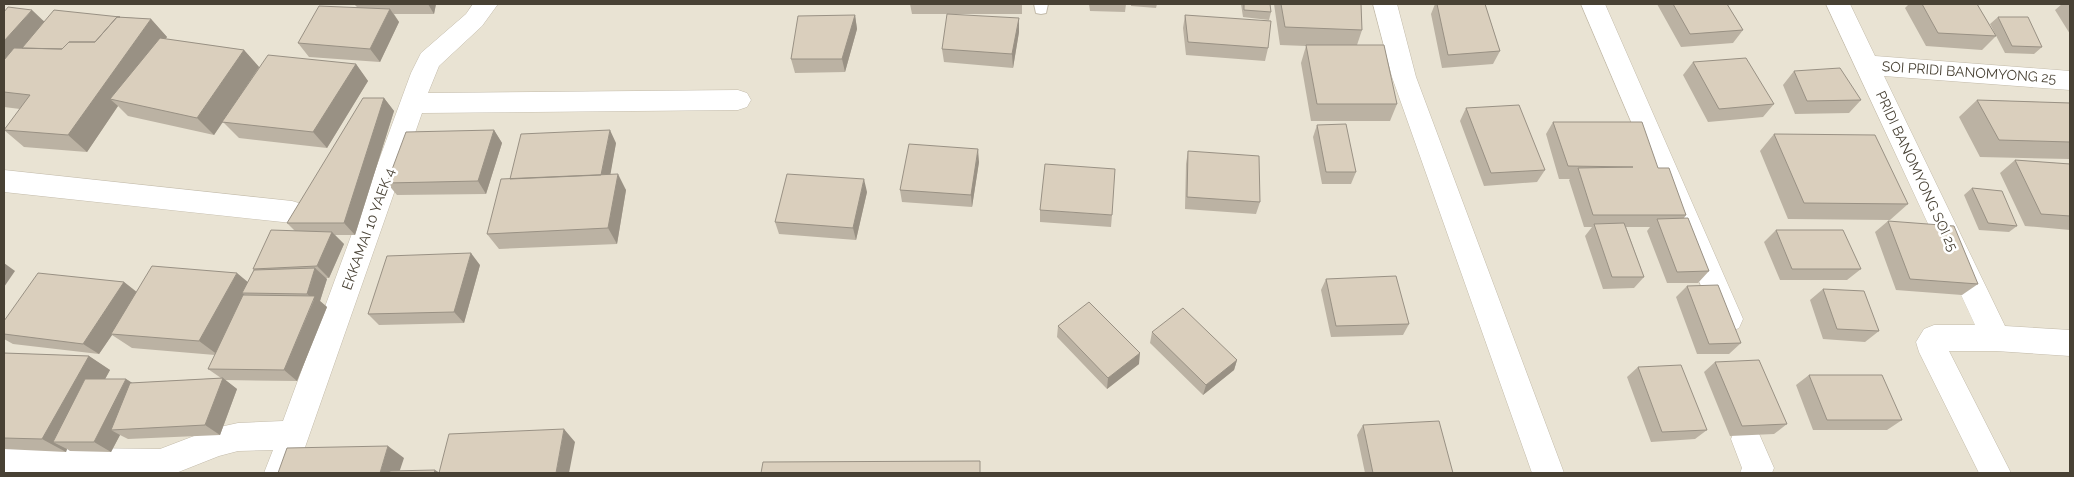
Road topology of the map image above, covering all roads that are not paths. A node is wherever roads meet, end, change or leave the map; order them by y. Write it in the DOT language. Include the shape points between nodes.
graph roads {
  1 [pos="486,4"];
  2 [pos="1385,4"];
  3 [pos="1594,4"];
  4 [pos="1838,4"];
  5 [pos="1867,65"];
  6 [pos="2070,80"];
  7 [pos="738,100"];
  8 [pos="412,103"];
  9 [pos="4,181"];
  10 [pos="292,212"];
  11 [pos="1735,333"];
  12 [pos="1996,338"];
  13 [pos="2070,343"];
  14 [pos="294,435"];
  15 [pos="1746,439"];
  16 [pos="4,462"];
  17 [pos="280,473"];
  18 [pos="1548,473"];
  19 [pos="1756,473"];
  20 [pos="1995,473"];
  1 -- 8 [label="street, EKKAMAI 10 YAEK 4" via="474,20 430,60"];
  2 -- 18 [label="street" via="1404,77"];
  3 -- 11 [label="street"];
  4 -- 5 [label="street, PRIDI BANOMYONG SOI 25"];
  5 -- 6 [label="street, SOI PRIDI BANOMYONG 25"];
  5 -- 12 [label="street, PRIDI BANOMYONG SOI 25"];
  7 -- 8 [label="street"];
  8 -- 14 [label="street, EKKAMAI 10 YAEK 4"];
  9 -- 10 [label="street"];
  12 -- 13 [label="street"];
  12 -- 20 [label="street" via="1934,338 1931,342"];
  14 -- 16 [label="street" via="223,440 160,464"];
  14 -- 17 [label="street, EKKAMAI 10 YAEK 4"];
  15 -- 19 [label="street" via="1758,468"];
}
